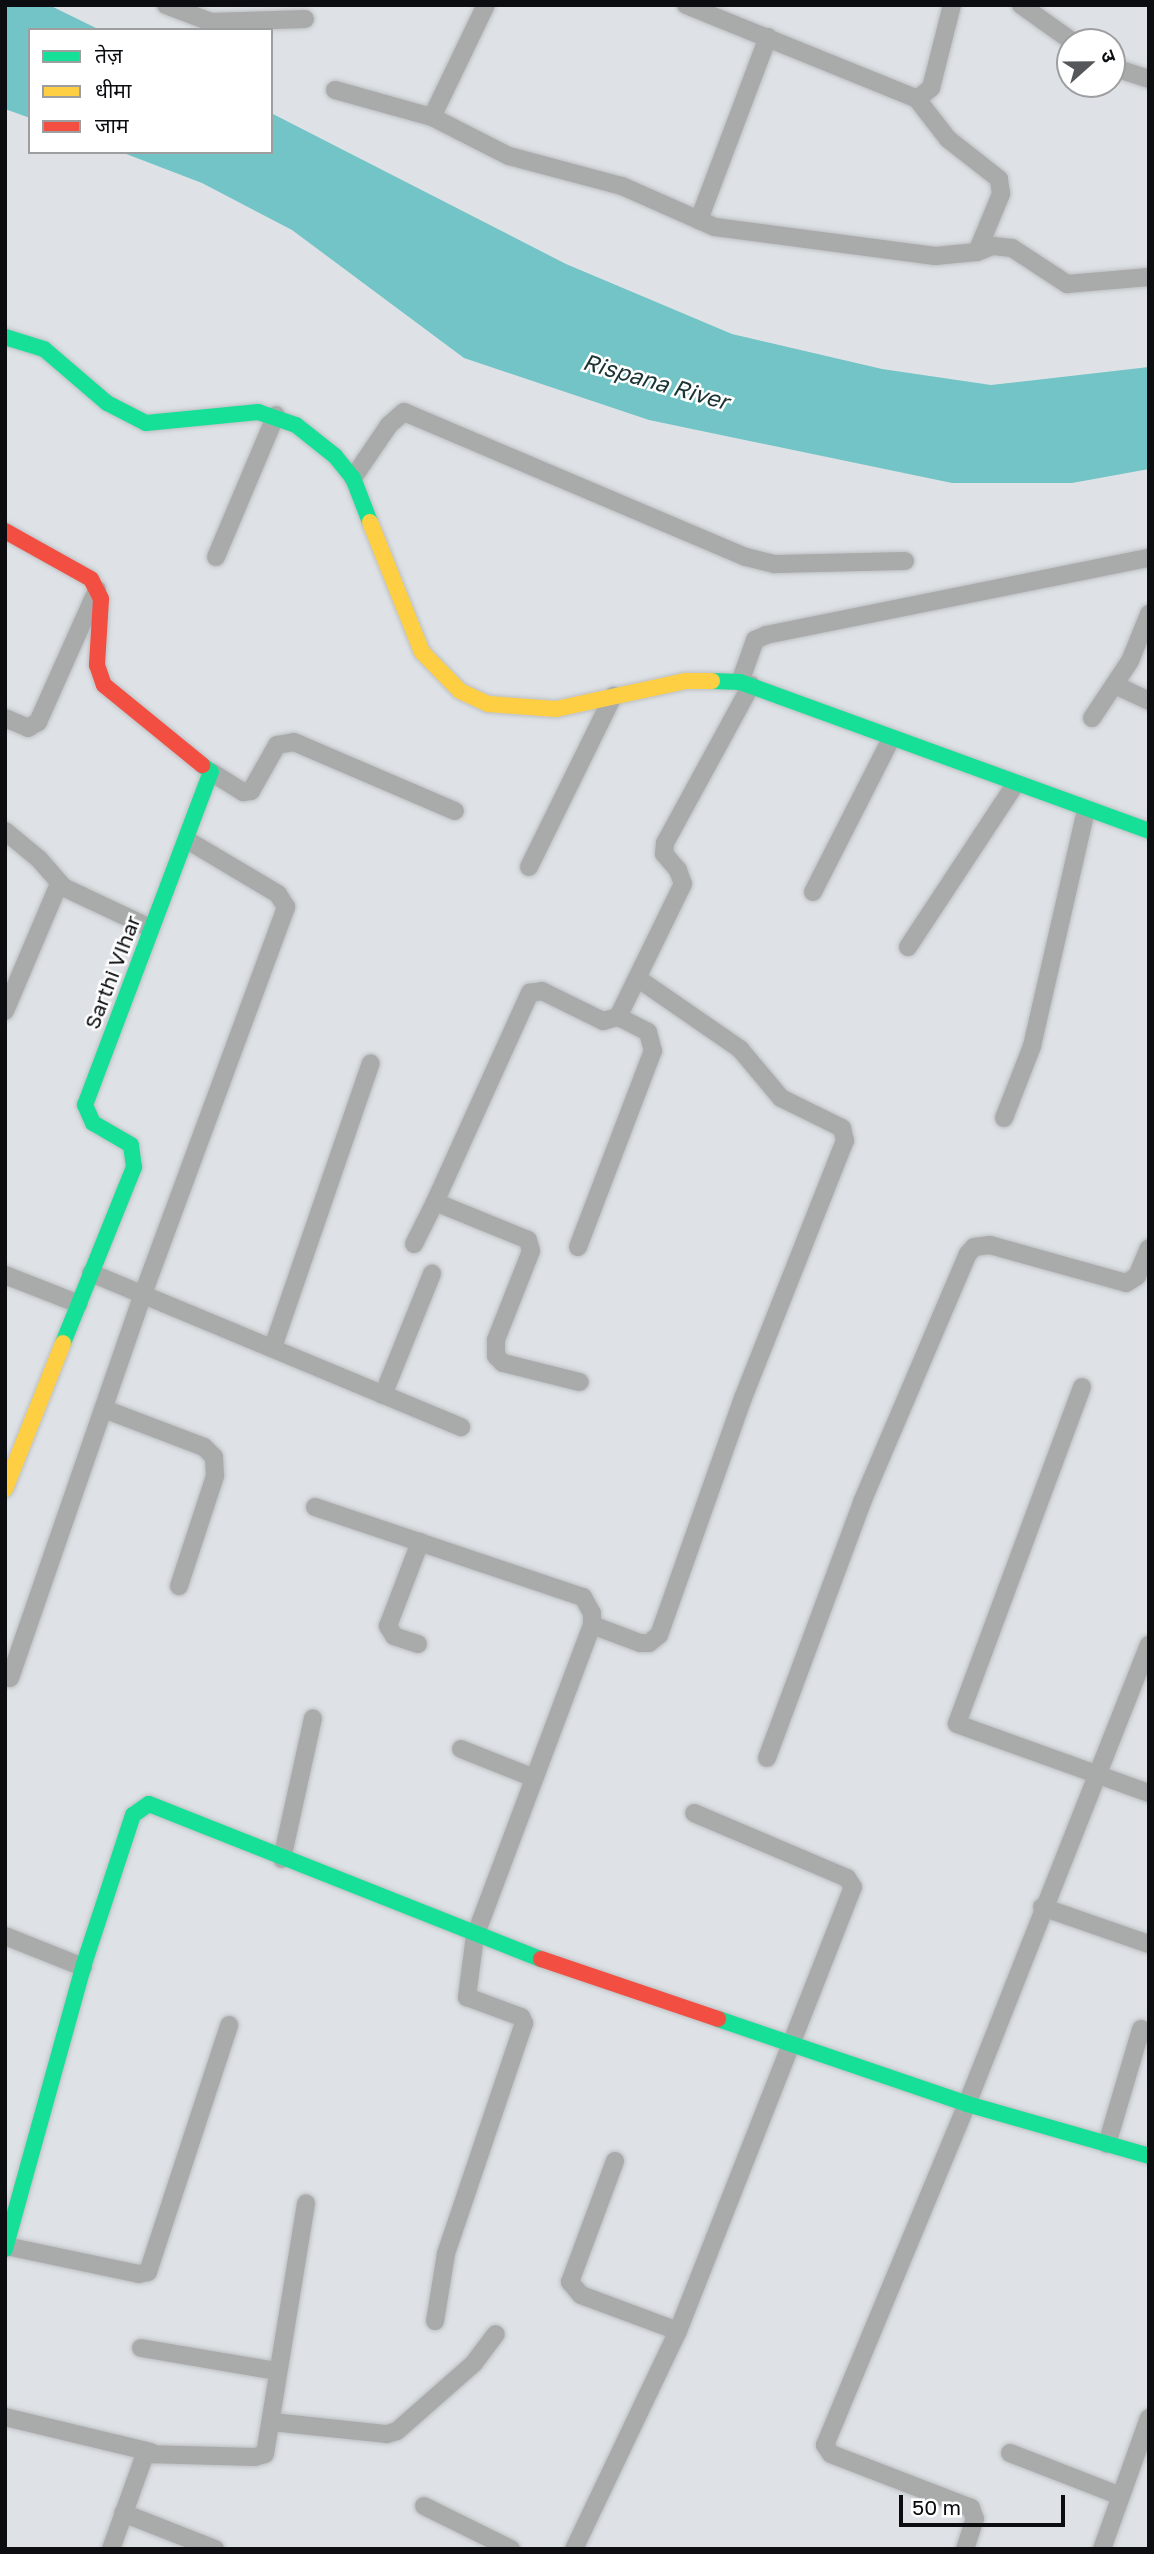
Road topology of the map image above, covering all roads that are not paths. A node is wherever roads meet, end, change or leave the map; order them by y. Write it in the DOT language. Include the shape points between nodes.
graph roads {
  1 [pos="166,5"];
  2 [pos="486,5"];
  3 [pos="686,5"];
  4 [pos="952,5"];
  5 [pos="1021,5"];
  6 [pos="305,19"];
  7 [pos="1056,30"];
  8 [pos="768,37"];
  9 [pos="1126,72"];
  10 [pos="1149,79"];
  11 [pos="335,90"];
  12 [pos="917,99"];
  13 [pos="432,117"];
  14 [pos="698,220"];
  15 [pos="977,252"];
  16 [pos="1149,277"];
  17 [pos="5,337"];
  18 [pos="276,415"];
  19 [pos="353,478"];
  20 [pos="5,531"];
  21 [pos="216,557"];
  22 [pos="1149,558"];
  23 [pos="905,561"];
  24 [pos="97,590"];
  25 [pos="1149,614"];
  26 [pos="745,684"];
  27 [pos="1115,685"];
  28 [pos="613,696"];
  29 [pos="1149,701"];
  30 [pos="5,718"];
  31 [pos="1092,718"];
  32 [pos="891,739"];
  33 [pos="211,772"];
  34 [pos="1015,785"];
  35 [pos="455,811"];
  36 [pos="1086,811"];
  37 [pos="5,831"];
  38 [pos="1149,831"];
  39 [pos="187,840"];
  40 [pos="529,867"];
  41 [pos="59,884"];
  42 [pos="813,892"];
  43 [pos="150,928"];
  44 [pos="908,947"];
  45 [pos="637,978"];
  46 [pos="5,1011"];
  47 [pos="618,1017"];
  48 [pos="371,1063"];
  49 [pos="1004,1118"];
  50 [pos="435,1202"];
  51 [pos="414,1244"];
  52 [pos="578,1247"];
  53 [pos="1149,1248"];
  54 [pos="91,1273"];
  55 [pos="432,1274"];
  56 [pos="5,1275"];
  57 [pos="143,1294"];
  58 [pos="79,1304"];
  59 [pos="273,1347"];
  60 [pos="580,1382"];
  61 [pos="1082,1387"];
  62 [pos="383,1395"];
  63 [pos="104,1409"];
  64 [pos="461,1427"];
  65 [pos="5,1489"];
  66 [pos="315,1507"];
  67 [pos="420,1542"];
  68 [pos="179,1586"];
  69 [pos="592,1625"];
  70 [pos="418,1644"];
  71 [pos="1149,1645"];
  72 [pos="10,1678"];
  73 [pos="313,1718"];
  74 [pos="461,1749"];
  75 [pos="767,1758"];
  76 [pos="1097,1773"];
  77 [pos="534,1778"];
  78 [pos="1149,1793"];
  79 [pos="694,1813"];
  80 [pos="282,1859"];
  81 [pos="1042,1907"];
  82 [pos="5,1936"];
  83 [pos="475,1936"];
  84 [pos="1149,1944"];
  85 [pos="83,1967"];
  86 [pos="229,2025"];
  87 [pos="1141,2029"];
  88 [pos="792,2043"];
  89 [pos="967,2104"];
  90 [pos="1107,2144"];
  91 [pos="1149,2156"];
  92 [pos="615,2161"];
  93 [pos="306,2203"];
  94 [pos="6,2247"];
  95 [pos="435,2321"];
  96 [pos="678,2331"];
  97 [pos="496,2334"];
  98 [pos="141,2348"];
  99 [pos="277,2371"];
  100 [pos="5,2417"];
  101 [pos="1149,2418"];
  102 [pos="272,2422"];
  103 [pos="151,2452"];
  104 [pos="1010,2453"];
  105 [pos="1121,2496"];
  106 [pos="424,2506"];
  107 [pos="123,2513"];
  108 [pos="111,2549"];
  109 [pos="215,2549"];
  110 [pos="511,2549"];
  111 [pos="574,2549"];
  112 [pos="965,2549"];
  113 [pos="1102,2549"];
  1 -- 6 [label="street" via="211,22"];
  2 -- 13 [label="street"];
  3 -- 8 [label="street"];
  4 -- 12 [label="street" via="931,88"];
  5 -- 7 [label="street"];
  8 -- 12 [label="street"];
  8 -- 14 [label="street"];
  9 -- 10 [label="street"];
  11 -- 13 [label="street"];
  12 -- 15 [label="street" via="948,139 999,179 1001,194"];
  13 -- 14 [label="street" via="509,156 622,186"];
  14 -- 15 [label="street" via="736,231 935,256"];
  15 -- 16 [label="street" via="993,246 1012,248 1067,284"];
  17 -- 18 [label="street" via="44,349 107,403 146,423 258,412"];
  18 -- 19 [label="street" via="318,442"];
  18 -- 21 [label="street"];
  19 -- 23 [label="street" via="389,425 404,412 746,557 775,564"];
  19 -- 28 [label="street" via="422,652 439,674 488,704 516,710 556,709"];
  20 -- 24 [label="street" via="84,573"];
  22 -- 26 [label="street" via="766,635 755,640"];
  24 -- 30 [label="street" via="38,722 28,728"];
  24 -- 33 [label="street" via="101,599 97,665 104,685"];
  25 -- 27 [label="street" via="1141,639"];
  26 -- 28 [label="street" via="685,681"];
  26 -- 32 [label="street"];
  26 -- 45 [label="street" via="663,848 683,884"];
  27 -- 29 [label="street"];
  27 -- 31 [label="street"];
  28 -- 40 [label="street"];
  32 -- 34 [label="street"];
  32 -- 42 [label="street"];
  33 -- 35 [label="street" via="243,792 251,791 277,745 294,742"];
  33 -- 39 [label="street, Sarthi VIhar"];
  34 -- 36 [label="street"];
  34 -- 44 [label="street"];
  36 -- 38 [label="street"];
  36 -- 49 [label="street" via="1032,1046"];
  37 -- 41 [label="street" via="39,859"];
  39 -- 43 [label="street, Sarthi VIhar"];
  39 -- 57 [label="street" via="278,894 286,907"];
  41 -- 43 [label="street"];
  41 -- 46 [label="street"];
  43 -- 54 [label="street, Sarthi VIhar" via="85,1105 87,1118 125,1139 135,1156"];
  45 -- 47 [label="street"];
  45 -- 69 [label="street" via="740,1049 781,1098 842,1128 845,1141 743,1398 659,1634 649,1643 639,1643"];
  47 -- 50 [label="street" via="603,1021 542,991 530,993"];
  47 -- 52 [label="street" via="648,1032 653,1051"];
  48 -- 59 [label="street"];
  50 -- 51 [label="street"];
  50 -- 60 [label="street" via="524,1237 531,1245 496,1340 496,1356 503,1363"];
  53 -- 75 [label="street" via="1137,1276 1126,1283 990,1245 974,1247 968,1254 862,1502"];
  54 -- 57 [label="street"];
  54 -- 58 [label="street, Sarthi VIhar"];
  55 -- 62 [label="street"];
  56 -- 58 [label="street"];
  57 -- 59 [label="street"];
  57 -- 63 [label="street"];
  58 -- 65 [label="street, Sarthi VIhar"];
  59 -- 62 [label="street"];
  61 -- 76 [label="street" via="956,1720 961,1727"];
  62 -- 64 [label="street"];
  63 -- 68 [label="street" via="204,1447 214,1457 215,1476"];
  63 -- 72 [label="street"];
  66 -- 67 [label="street"];
  67 -- 69 [label="street" via="583,1597 592,1613"];
  67 -- 70 [label="street" via="388,1626 394,1636"];
  69 -- 77 [label="street"];
  71 -- 76 [label="street"];
  73 -- 80 [label="street"];
  74 -- 77 [label="street"];
  76 -- 78 [label="street"];
  76 -- 81 [label="street"];
  77 -- 83 [label="street"];
  79 -- 88 [label="street" via="852,1882"];
  80 -- 83 [label="street"];
  80 -- 85 [label="street" via="155,1805 143,1805 131,1821"];
  81 -- 84 [label="street"];
  81 -- 89 [label="street"];
  82 -- 85 [label="street"];
  83 -- 88 [label="street"];
  83 -- 95 [label="street" via="467,1997 521,2017 524,2023 446,2254"];
  85 -- 94 [label="street"];
  86 -- 94 [label="street" via="148,2272 139,2274"];
  87 -- 90 [label="street"];
  88 -- 89 [label="street"];
  88 -- 96 [label="street"];
  89 -- 90 [label="street"];
  89 -- 112 [label="street" via="825,2445 831,2454 971,2508 975,2519"];
  90 -- 91 [label="street"];
  92 -- 96 [label="street" via="570,2276 571,2287 581,2295"];
  93 -- 99 [label="street"];
  96 -- 111 [label="street"];
  97 -- 102 [label="street" via="474,2363 397,2431 387,2434"];
  98 -- 99 [label="street"];
  99 -- 102 [label="street"];
  100 -- 103 [label="street"];
  101 -- 105 [label="street"];
  102 -- 103 [label="street" via="266,2450 259,2457"];
  103 -- 107 [label="street" via="143,2457"];
  104 -- 105 [label="street"];
  105 -- 113 [label="street"];
  106 -- 110 [label="street"];
  107 -- 108 [label="street"];
  107 -- 109 [label="street"];
}
